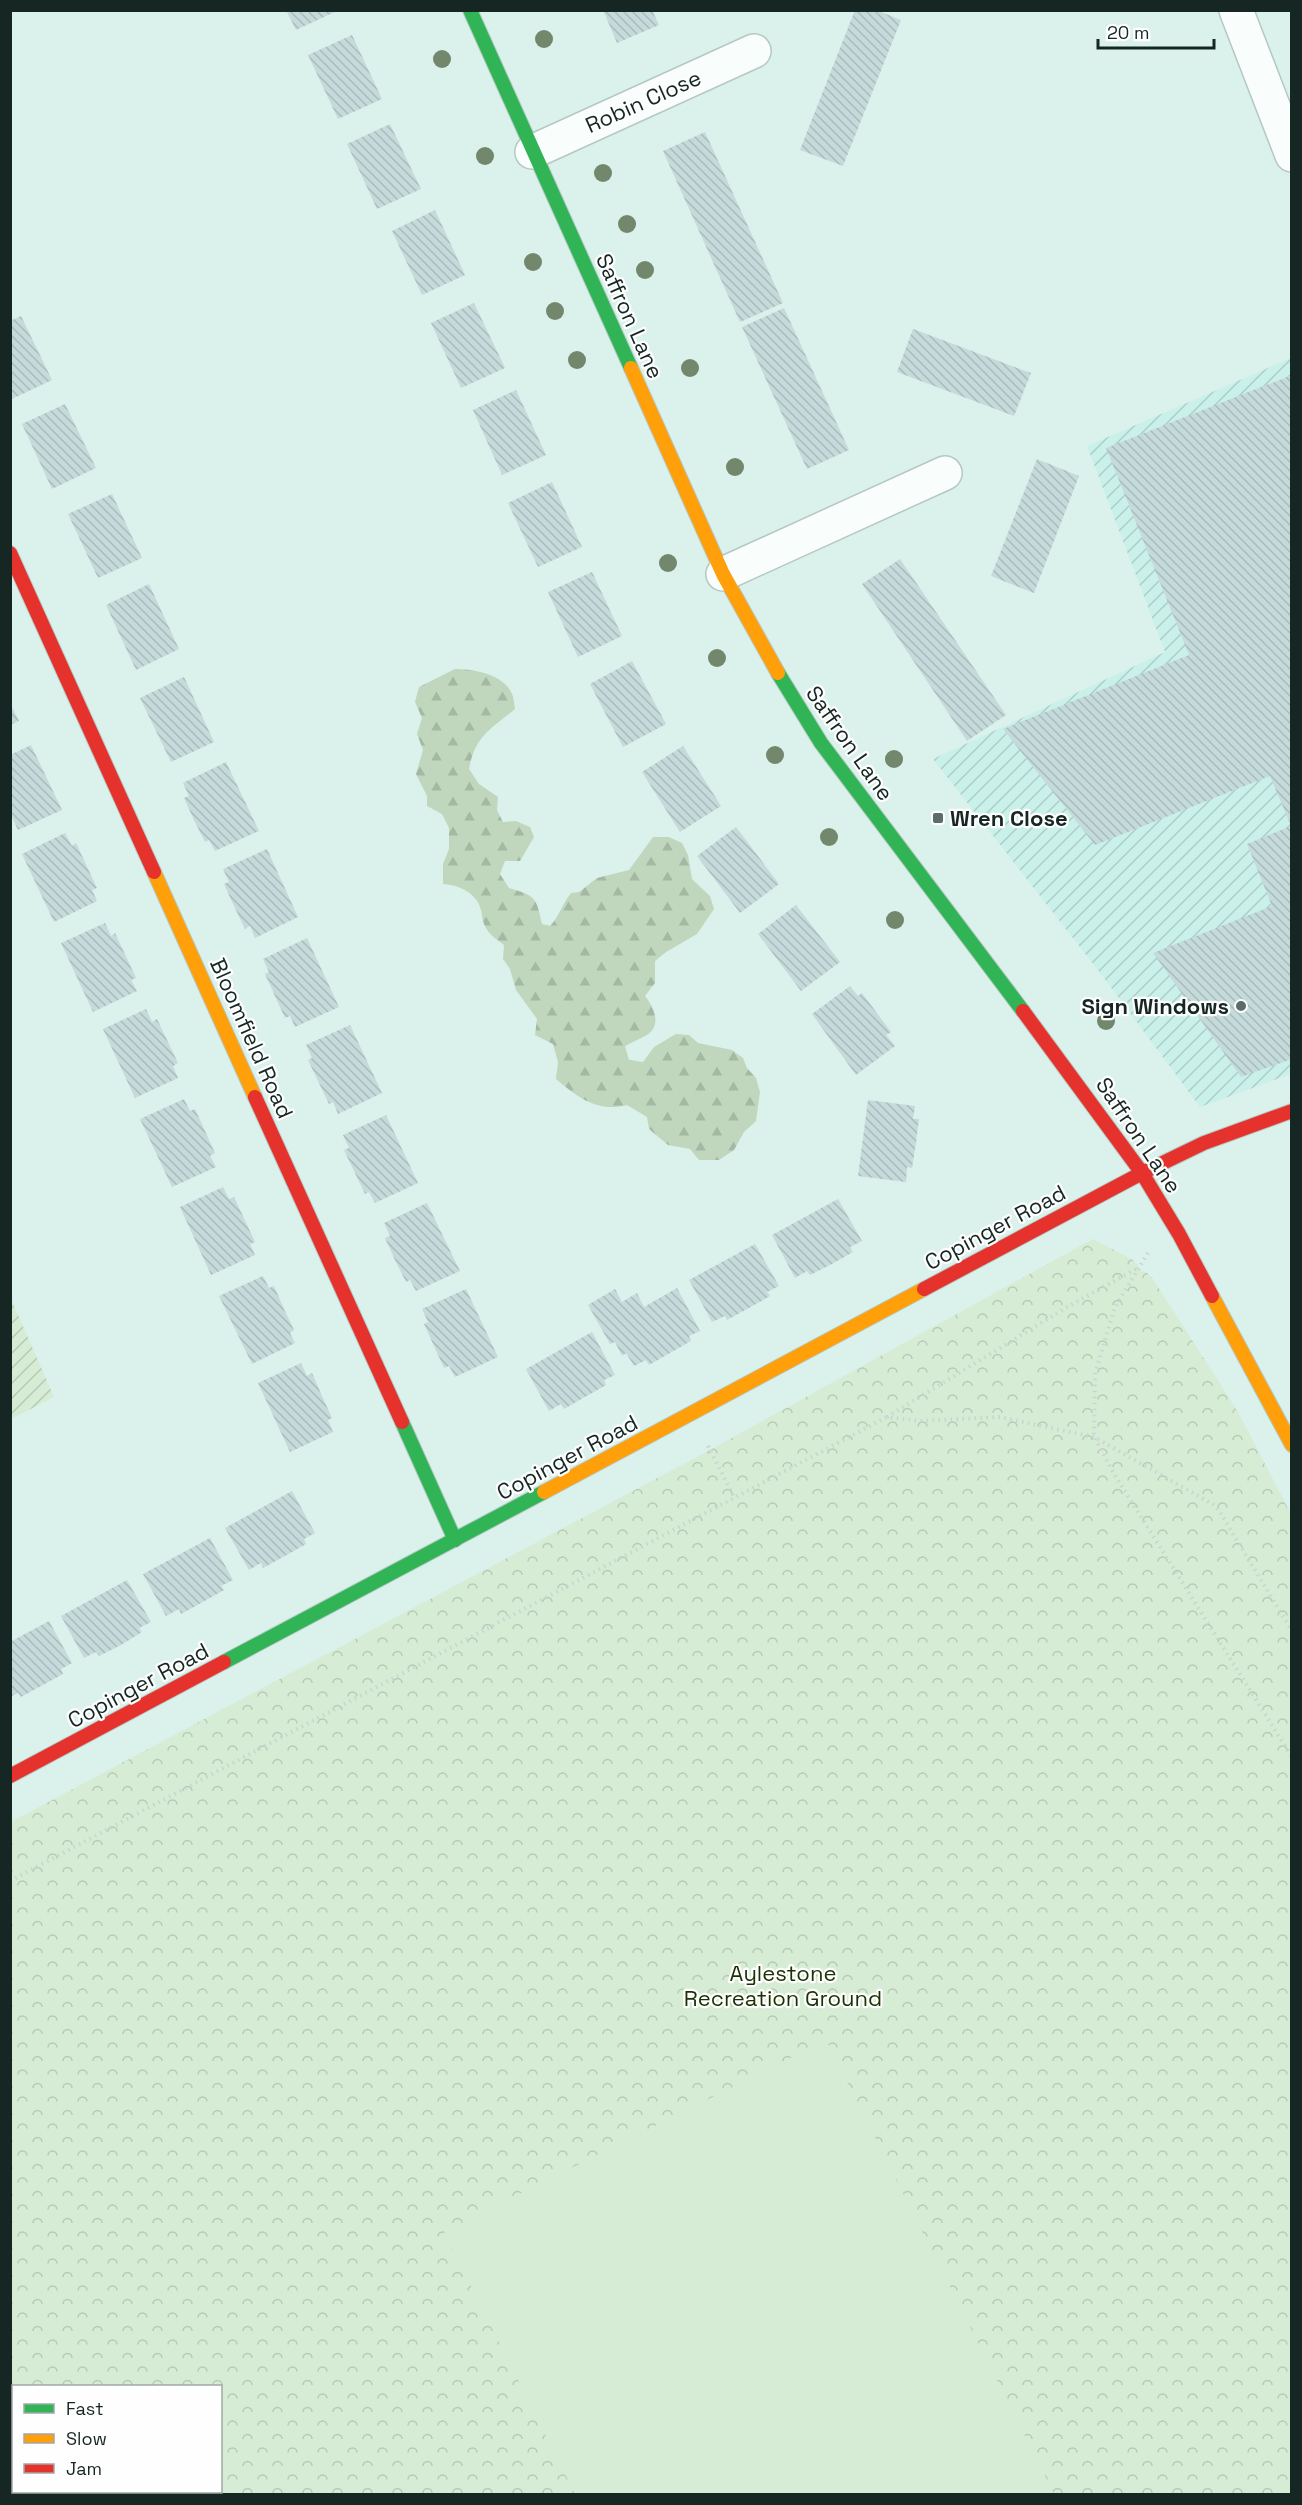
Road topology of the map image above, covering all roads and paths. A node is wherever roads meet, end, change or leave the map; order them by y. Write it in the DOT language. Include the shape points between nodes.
graph roads {
  1 [pos="470,10"];
  2 [pos="1236,10"];
  3 [pos="754,51"];
  4 [pos="532,152"];
  5 [pos="1292,155"];
  6 [pos="945,473"];
  7 [pos="10,554"];
  8 [pos="723,574"];
  9 [pos="1292,1111"];
  10 [pos="1142,1173"];
  11 [pos="1149,1251"];
  12 [pos="1138,1267"];
  13 [pos="692,1413"];
  14 [pos="887,1417"];
  15 [pos="1094,1437"];
  16 [pos="1292,1445"];
  17 [pos="734,1497"];
  18 [pos="455,1540"];
  19 [pos="1292,1631"];
  20 [pos="1292,1756"];
  21 [pos="10,1776"];
  22 [pos="10,1881"];
  1 -- 4 [label="street, Saffron Lane"];
  2 -- 5 [label="street"];
  3 -- 4 [label="street, Robin Close"];
  4 -- 8 [label="street, Saffron Lane"];
  6 -- 8 [label="street"];
  7 -- 18 [label="street, Bloomfield Road"];
  8 -- 10 [label="street, Saffron Lane" via="821,743"];
  9 -- 10 [label="street, Copinger Road" via="1204,1143"];
  10 -- 13 [label="street, Copinger Road"];
  10 -- 16 [label="street, Saffron Lane"];
  11 -- 12 [label="path"];
  12 -- 14 [label="path"];
  12 -- 15 [label="path" via="1115,1307 1095,1374"];
  13 -- 17 [label="path"];
  13 -- 18 [label="street, Copinger Road"];
  14 -- 15 [label="path" via="920,1421 1000,1417"];
  14 -- 17 [label="path"];
  15 -- 19 [label="path" via="1216,1506"];
  15 -- 20 [label="path"];
  17 -- 22 [label="path"];
  18 -- 21 [label="street, Copinger Road"];
}
